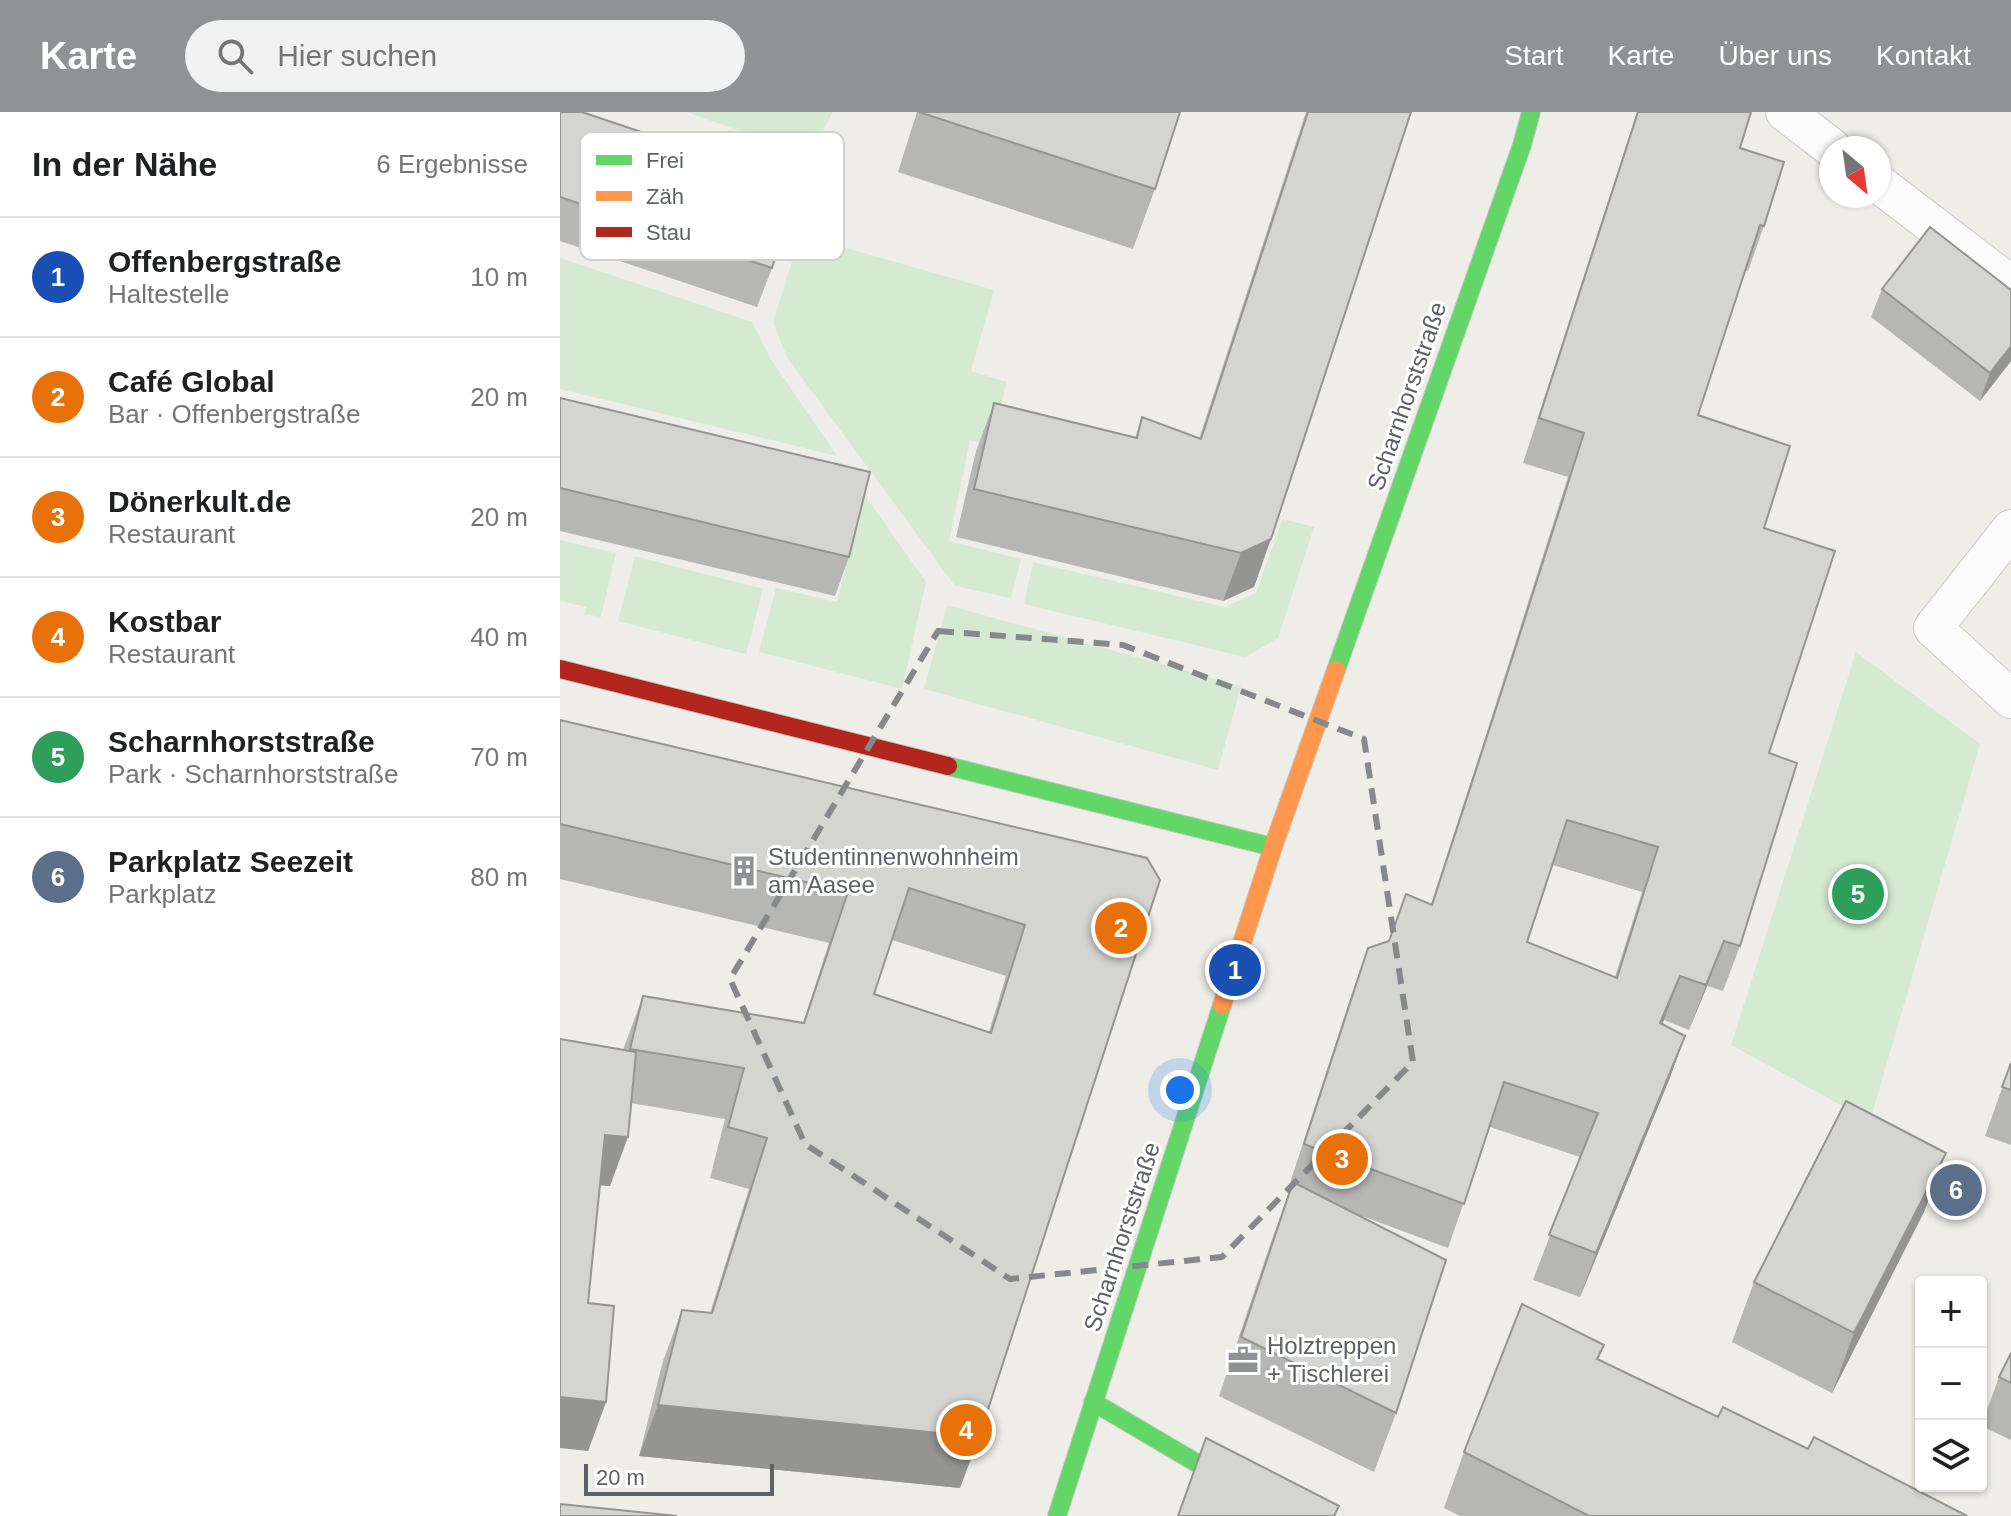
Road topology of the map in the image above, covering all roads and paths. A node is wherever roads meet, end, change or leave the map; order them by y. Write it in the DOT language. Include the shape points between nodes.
graph roads {
  1 [pos="1531,112"];
  2 [pos="1785,112"];
  3 [pos="1819,138"];
  4 [pos="1891,193"];
  5 [pos="2011,285"];
  6 [pos="2011,529"];
  7 [pos="560,669"];
  8 [pos="2011,699"];
  9 [pos="1273,847"];
  10 [pos="1093,1402"];
  11 [pos="1057,1516"];
  12 [pos="1305,1516"];
  1 -- 9 [label="street, Scharnhorststraße"];
  2 -- 3 [label="lane"];
  4 -- 5 [label="lane"];
  6 -- 8 [label="lane" via="1933,628"];
  7 -- 9 [label="street"];
  9 -- 10 [label="street, Scharnhorststraße"];
  10 -- 11 [label="street, Scharnhorststraße"];
  10 -- 12 [label="street" via="1195,1462"];
}
